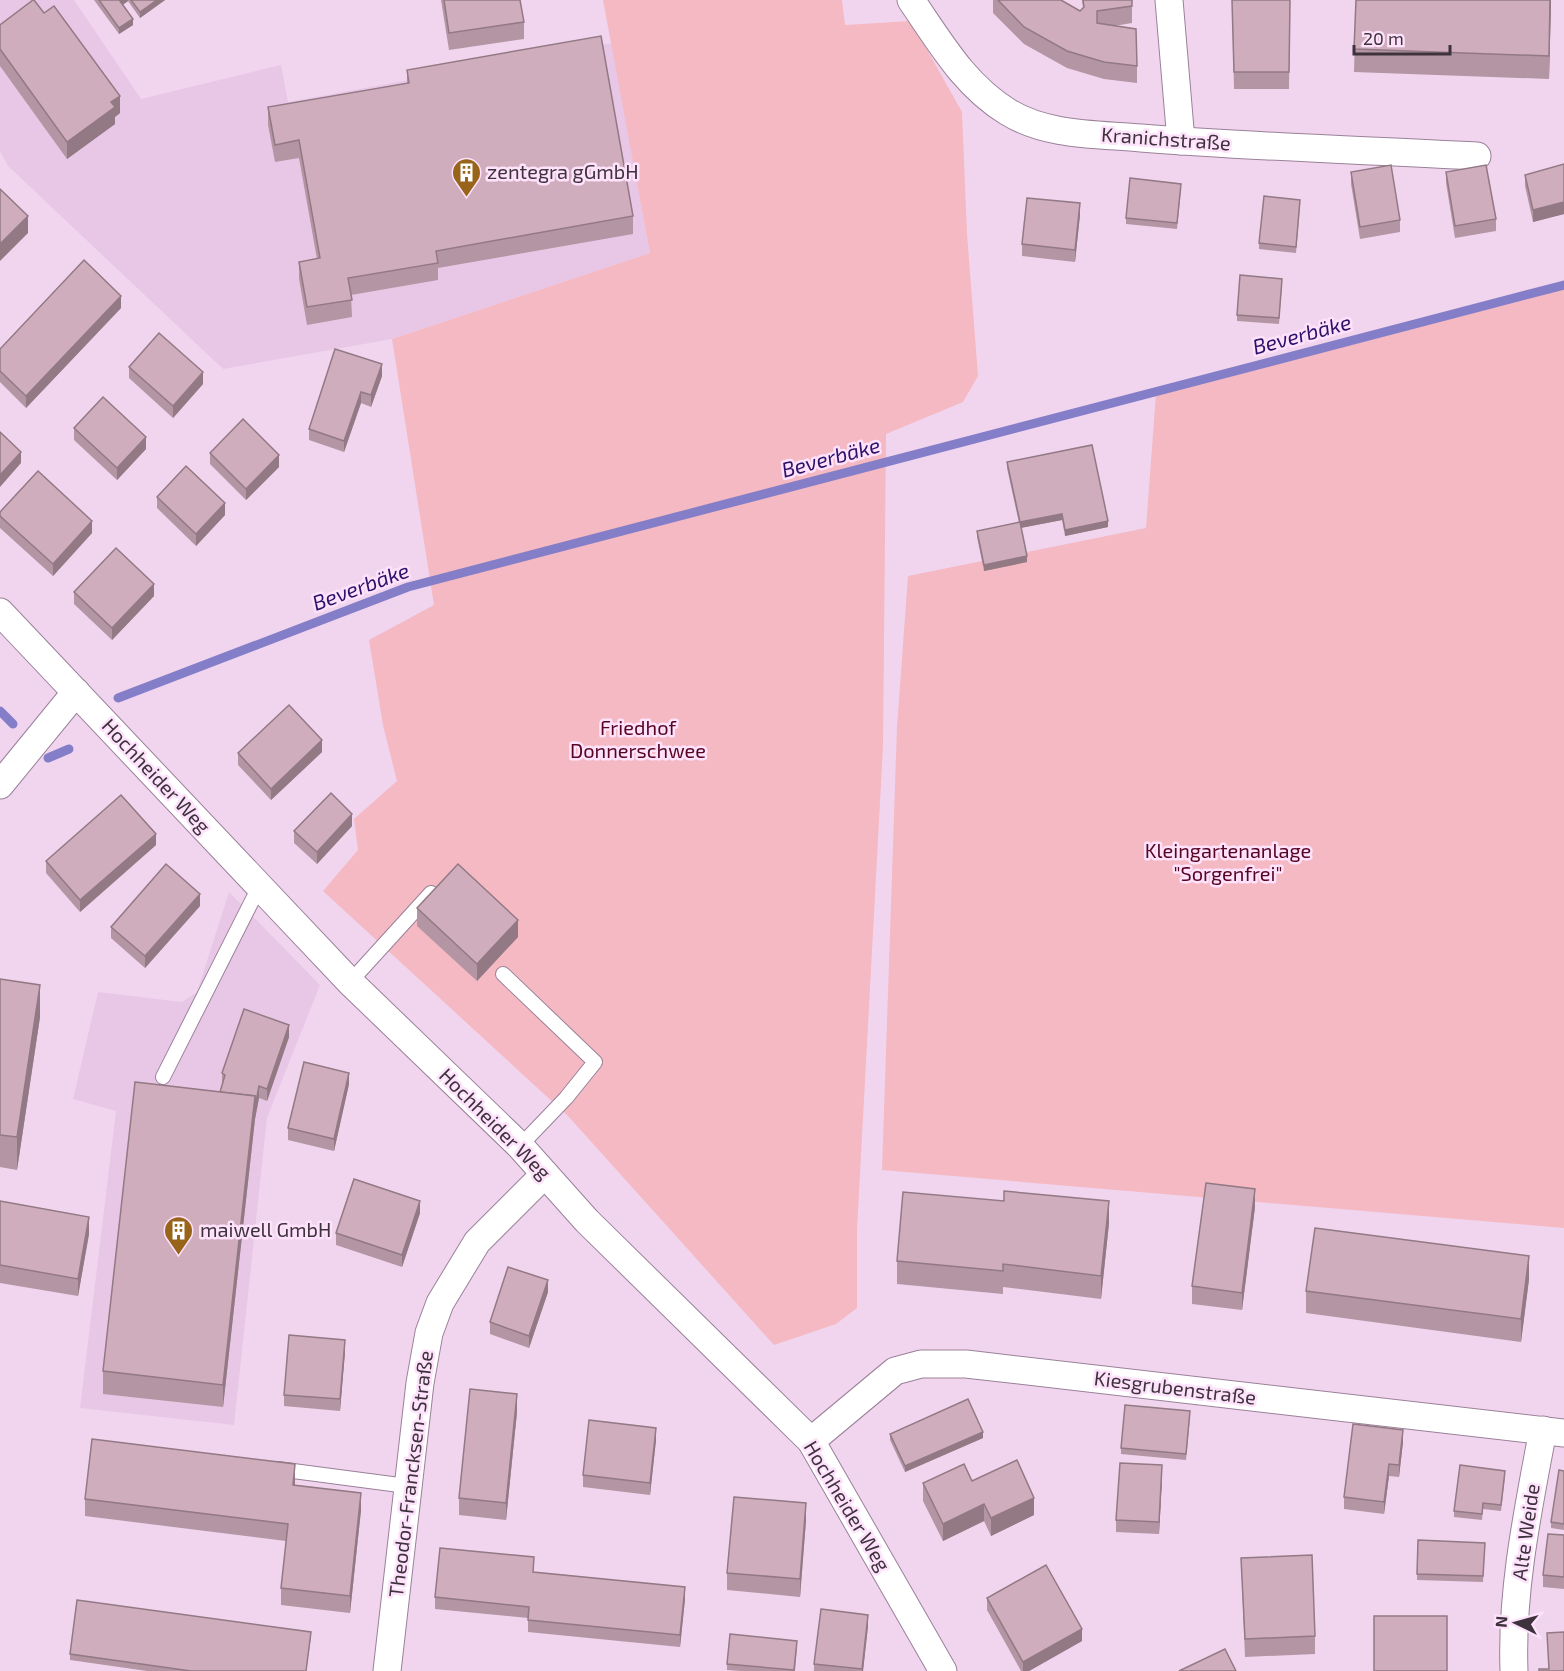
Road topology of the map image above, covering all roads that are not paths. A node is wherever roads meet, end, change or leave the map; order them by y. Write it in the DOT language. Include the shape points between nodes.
graph roads {
  1 [pos="911,0"];
  2 [pos="1169,0"];
  3 [pos="1181,141"];
  4 [pos="1477,156"];
  5 [pos="0,612"];
  6 [pos="76,692"];
  7 [pos="0,785"];
  8 [pos="259,886"];
  9 [pos="431,893"];
  10 [pos="503,974"];
  11 [pos="350,982"];
  12 [pos="163,1077"];
  13 [pos="520,1146"];
  14 [pos="545,1174"];
  15 [pos="1553,1431"];
  16 [pos="811,1441"];
  17 [pos="260,1466"];
  18 [pos="407,1486"];
  19 [pos="387,1671"];
  20 [pos="943,1671"];
  21 [pos="1514,1671"];
  1 -- 3 [label="street, Kranichstraße" via="965,78 1010,114 1053,130"];
  2 -- 3 [label="street"];
  3 -- 4 [label="street, Kranichstraße"];
  5 -- 6 [label="street, Hochheider Weg"];
  6 -- 7 [label="street"];
  6 -- 8 [label="street, Hochheider Weg"];
  8 -- 11 [label="street, Hochheider Weg"];
  8 -- 12 [label="lane"];
  9 -- 11 [label="lane"];
  10 -- 13 [label="lane" via="595,1062"];
  11 -- 13 [label="street, Hochheider Weg"];
  13 -- 14 [label="street, Hochheider Weg"];
  14 -- 16 [label="street, Hochheider Weg" via="587,1221"];
  14 -- 18 [label="street, Theodor-Francksen-Straße" via="477,1242 440,1304 429,1333"];
  15 -- 16 [label="street, Kiesgrubenstraße" via="966,1364 921,1364 896,1371"];
  15 -- 21 [label="street, Alte Weide" via="1524,1532 1513,1634"];
  16 -- 20 [label="street, Hochheider Weg"];
  17 -- 18 [label="lane"];
  18 -- 19 [label="street, Theodor-Francksen-Straße"];
}
